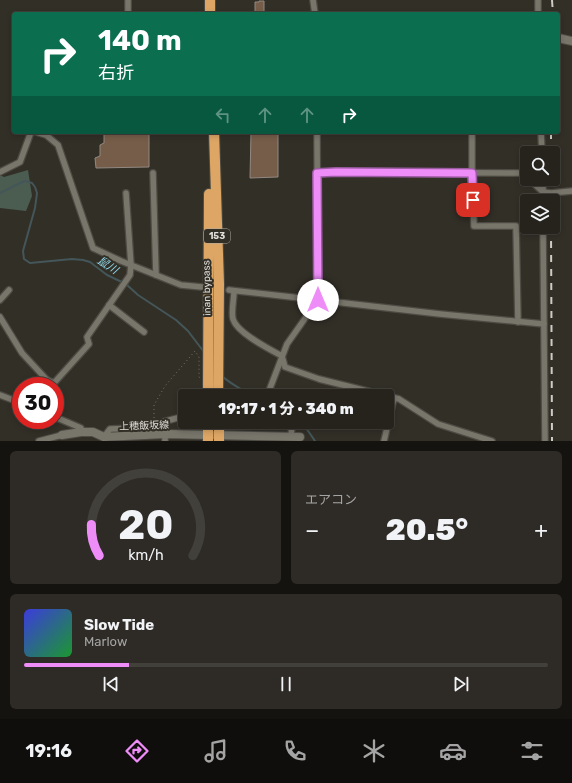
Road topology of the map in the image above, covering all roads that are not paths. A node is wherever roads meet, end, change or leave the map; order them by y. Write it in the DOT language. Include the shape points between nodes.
graph roads {
  1 [pos="128,0"];
  2 [pos="210,0"];
  3 [pos="214,0"];
  4 [pos="313,0"];
  5 [pos="538,0"];
  6 [pos="128,12"];
  7 [pos="210,12"];
  8 [pos="214,12"];
  9 [pos="315,12"];
  10 [pos="538,12"];
  11 [pos="560,39"];
  12 [pos="572,41"];
  13 [pos="31,134"];
  14 [pos="43,134"];
  15 [pos="209,134"];
  16 [pos="214,134"];
  17 [pos="317,134"];
  18 [pos="472,134"];
  19 [pos="541,134"];
  20 [pos="542,146"];
  21 [pos="0,172"];
  22 [pos="153,173"];
  23 [pos="317,173"];
  24 [pos="472,173"];
  25 [pos="520,173"];
  26 [pos="537,186"];
  27 [pos="543,186"];
  28 [pos="572,191"];
  29 [pos="543,192"];
  30 [pos="126,193"];
  31 [pos="543,234"];
  32 [pos="131,265"];
  33 [pos="156,275"];
  34 [pos="202,287"];
  35 [pos="9,290"];
  36 [pos="0,300"];
  37 [pos="318,300"];
  38 [pos="109,305"];
  39 [pos="0,317"];
  40 [pos="518,322"];
  41 [pos="544,324"];
  42 [pos="144,332"];
  43 [pos="214,339"];
  44 [pos="282,356"];
  45 [pos="44,377"];
  46 [pos="59,377"];
  47 [pos="207,389"];
  48 [pos="219,389"];
  49 [pos="270,389"];
  50 [pos="361,389"];
  51 [pos="0,395"];
  52 [pos="394,398"];
  53 [pos="12,400"];
  54 [pos="178,418"];
  55 [pos="64,421"];
  56 [pos="293,429"];
  57 [pos="387,429"];
  58 [pos="81,432"];
  59 [pos="62,435"];
  60 [pos="295,437"];
  61 [pos="165,438"];
  62 [pos="214,438"];
  63 [pos="105,439"];
  64 [pos="270,439"];
  65 [pos="39,441"];
  66 [pos="384,441"];
  67 [pos="492,441"];
  68 [pos="545,441"];
  1 -- 6 [label="street"];
  2 -- 7 [label="highway"];
  3 -- 8 [label="highway"];
  4 -- 9 [label="street"];
  5 -- 10 [label="street"];
  11 -- 12 [label="street"];
  13 -- 21 [label="street" via="20,162"];
  14 -- 32 [label="street" via="58,146 93,248"];
  15 -- 43 [label="highway, inan bypass / 153"];
  16 -- 43 [label="highway, inan bypass / 153" via="219,284"];
  17 -- 23 [label="street"];
  18 -- 24 [label="street"];
  19 -- 20 [label="street"];
  22 -- 33 [label="street"];
  23 -- 24 [label="street"];
  23 -- 37 [label="street"];
  24 -- 25 [label="street"];
  24 -- 40 [label="street" via="474,226 516,226"];
  26 -- 29 [label="street"];
  27 -- 29 [label="street"];
  28 -- 29 [label="street"];
  30 -- 32 [label="street"];
  31 -- 41 [label="street"];
  32 -- 33 [label="street"];
  32 -- 38 [label="street" via="130,275"];
  33 -- 34 [label="street" via="181,285"];
  35 -- 36 [label="street"];
  37 -- 40 [label="street"];
  37 -- 44 [label="street" via="287,344"];
  37 -- 44 [label="street" via="232,291 234,321 246,335"];
  38 -- 42 [label="street"];
  38 -- 46 [label="street" via="87,337 89,344"];
  39 -- 45 [label="street" via="22,353"];
  40 -- 41 [label="street"];
  41 -- 68 [label="street"];
  43 -- 47 [label="highway, inan bypass / 153" via="206,380"];
  43 -- 48 [label="highway, inan bypass / 153"];
  44 -- 49 [label="street"];
  44 -- 50 [label="street" via="285,368"];
  51 -- 53 [label="street"];
  52 -- 67 [label="street" via="438,424"];
  54 -- 63 [label="street" via="140,428 110,429"];
  55 -- 58 [label="street" via="81,428"];
  56 -- 60 [label="street"];
  57 -- 66 [label="street"];
  58 -- 59 [label="street, 上穂飯坂線"];
  58 -- 63 [label="street, 上穂飯坂線" via="93,432"];
  59 -- 65 [label="street"];
  60 -- 64 [label="street, 上穂飯坂線"];
  61 -- 62 [label="street, 上穂飯坂線"];
  61 -- 63 [label="street, 上穂飯坂線"];
  62 -- 64 [label="street, 上穂飯坂線"];
}
